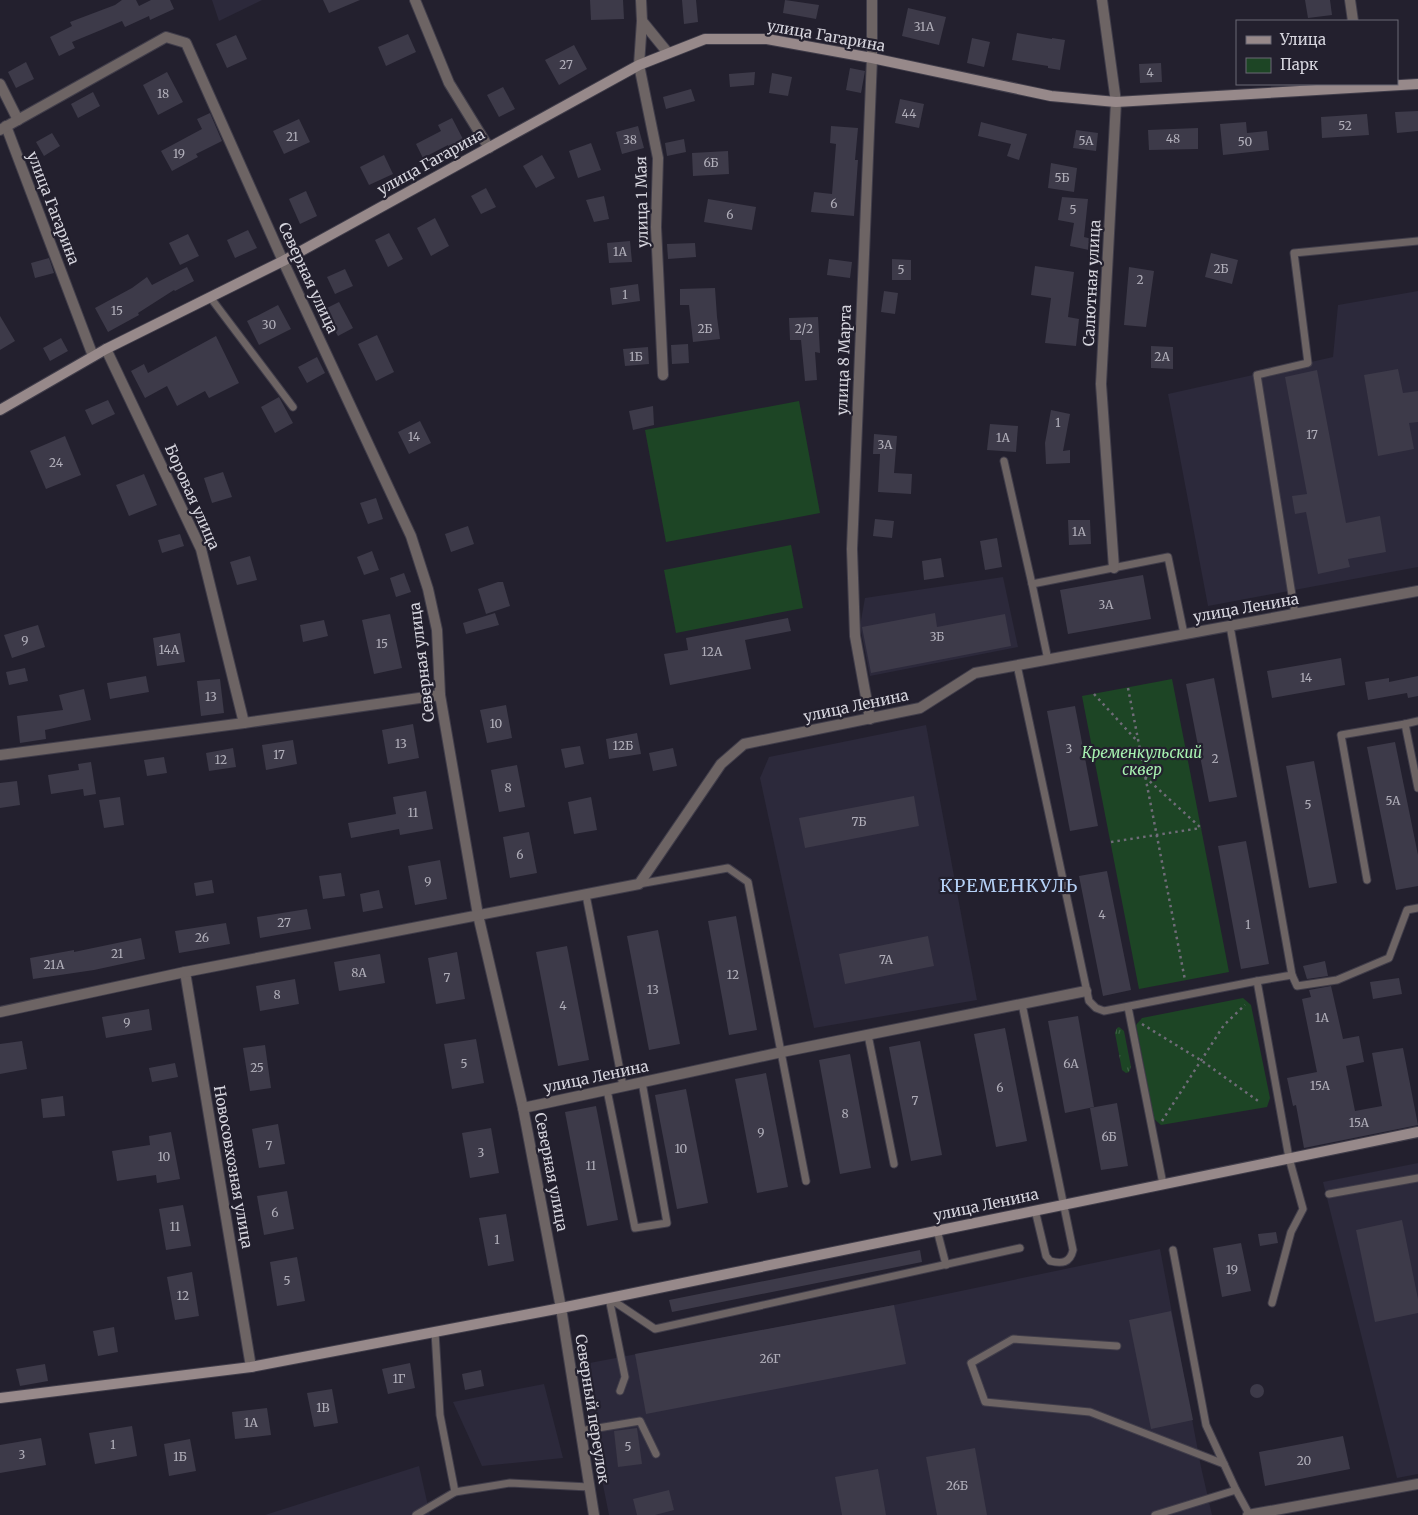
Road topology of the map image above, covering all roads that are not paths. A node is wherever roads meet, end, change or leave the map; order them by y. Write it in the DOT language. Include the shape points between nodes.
graph roads {
  1 [pos="415,0"];
  2 [pos="641,0"];
  3 [pos="872,0"];
  4 [pos="1102,0"];
  5 [pos="1350,0"];
  6 [pos="642,20"];
  7 [pos="1353,20"];
  8 [pos="668,53"];
  9 [pos="872,58"];
  10 [pos="639,65"];
  11 [pos="0,84"];
  12 [pos="1418,84"];
  13 [pos="1390,85"];
  14 [pos="1398,85"];
  15 [pos="1361,86"];
  16 [pos="1116,102"];
  17 [pos="18,120"];
  18 [pos="3,128"];
  19 [pos="488,148"];
  20 [pos="1418,241"];
  21 [pos="283,261"];
  22 [pos="210,297"];
  23 [pos="106,349"];
  24 [pos="93,356"];
  25 [pos="663,375"];
  26 [pos="293,408"];
  27 [pos="0,410"];
  28 [pos="1004,462"];
  29 [pos="1114,568"];
  30 [pos="1032,584"];
  31 [pos="1418,591"];
  32 [pos="1295,614"];
  33 [pos="1230,626"];
  34 [pos="1184,634"];
  35 [pos="1048,660"];
  36 [pos="1017,665"];
  37 [pos="440,695"];
  38 [pos="870,719"];
  39 [pos="1418,721"];
  40 [pos="244,723"];
  41 [pos="1405,724"];
  42 [pos="0,754"];
  43 [pos="1418,788"];
  44 [pos="1366,880"];
  45 [pos="639,884"];
  46 [pos="586,895"];
  47 [pos="1418,908"];
  48 [pos="478,915"];
  49 [pos="185,972"];
  50 [pos="1292,975"];
  51 [pos="1257,981"];
  52 [pos="1086,991"];
  53 [pos="1022,1004"];
  54 [pos="1128,1007"];
  55 [pos="0,1012"];
  56 [pos="868,1035"];
  57 [pos="782,1052"];
  58 [pos="642,1082"];
  59 [pos="623,1086"];
  60 [pos="607,1090"];
  61 [pos="523,1108"];
  62 [pos="1418,1132"];
  63 [pos="1289,1158"];
  64 [pos="894,1164"];
  65 [pos="1418,1178"];
  66 [pos="806,1181"];
  67 [pos="1163,1184"];
  68 [pos="1329,1194"];
  69 [pos="1064,1204"];
  70 [pos="1035,1210"];
  71 [pos="937,1230"];
  72 [pos="1020,1248"];
  73 [pos="1173,1250"];
  74 [pos="946,1265"];
  75 [pos="609,1298"];
  76 [pos="1272,1303"];
  77 [pos="561,1308"];
  78 [pos="435,1332"];
  79 [pos="1117,1346"];
  80 [pos="251,1367"];
  81 [pos="620,1391"];
  82 [pos="0,1398"];
  83 [pos="580,1431"];
  84 [pos="656,1454"];
  85 [pos="1224,1464"];
  86 [pos="1418,1484"];
  87 [pos="589,1487"];
  88 [pos="1236,1490"];
  89 [pos="455,1492"];
  90 [pos="1248,1514"];
  91 [pos="416,1515"];
  92 [pos="594,1515"];
  93 [pos="1155,1515"];
  1 -- 19 [label="street" via="449,83"];
  2 -- 6 [label="street, улица 1 Мая"];
  3 -- 9 [label="street, улица 8 Марта"];
  4 -- 16 [label="street, Салютная улица"];
  5 -- 7 [label="street"];
  6 -- 8 [label="street"];
  6 -- 10 [label="street, улица 1 Мая"];
  8 -- 9 [label="street, улица Гагарина" via="705,39 767,39"];
  8 -- 10 [label="street, улица Гагарина"];
  9 -- 16 [label="street, улица Гагарина" via="1051,96"];
  9 -- 38 [label="street, улица 8 Марта" via="852,549 855,636"];
  10 -- 19 [label="street, улица Гагарина"];
  10 -- 25 [label="street, улица 1 Мая" via="658,158 656,227"];
  11 -- 17 [label="street"];
  12 -- 14 [label="street, улица Гагарина"];
  13 -- 15 [label="street, улица Гагарина"];
  15 -- 16 [label="street, улица Гагарина"];
  16 -- 29 [label="street, Салютная улица" via="1101,384"];
  17 -- 18 [label="street"];
  17 -- 21 [label="street, Северная улица" via="166,37 186,43"];
  18 -- 24 [label="street, улица Гагарина"];
  19 -- 21 [label="street, улица Гагарина"];
  20 -- 32 [label="lane" via="1294,253 1308,363 1257,375"];
  21 -- 22 [label="street, улица Гагарина"];
  21 -- 37 [label="street, Северная улица" via="412,536 436,630"];
  22 -- 23 [label="street, улица Гагарина"];
  22 -- 26 [label="lane"];
  23 -- 24 [label="street, улица Гагарина"];
  23 -- 40 [label="street, Боровая улица" via="201,549"];
  24 -- 27 [label="street, улица Гагарина"];
  28 -- 30 [label="lane"];
  29 -- 30 [label="lane"];
  29 -- 34 [label="lane" via="1168,557"];
  30 -- 35 [label="lane"];
  31 -- 32 [label="street, улица Ленина"];
  32 -- 33 [label="street, улица Ленина"];
  33 -- 34 [label="street, улица Ленина"];
  33 -- 50 [label="lane"];
  34 -- 35 [label="street, улица Ленина"];
  35 -- 36 [label="street, улица Ленина"];
  36 -- 38 [label="street, улица Ленина" via="975,673 920,708"];
  36 -- 52 [label="lane"];
  37 -- 40 [label="street"];
  37 -- 48 [label="street, Северная улица"];
  38 -- 45 [label="street, улица Ленина" via="744,744 721,764"];
  39 -- 41 [label="lane"];
  40 -- 42 [label="street"];
  41 -- 43 [label="lane"];
  41 -- 44 [label="lane" via="1341,735"];
  45 -- 46 [label="street"];
  45 -- 57 [label="lane" via="728,868 748,882"];
  46 -- 48 [label="street"];
  46 -- 59 [label="lane"];
  47 -- 50 [label="lane" via="1407,910 1389,958 1337,980 1297,986"];
  48 -- 49 [label="street"];
  48 -- 61 [label="street, Северная улица"];
  49 -- 55 [label="street"];
  49 -- 80 [label="street, Новосовхозная улица"];
  50 -- 51 [label="lane"];
  51 -- 54 [label="lane"];
  51 -- 63 [label="lane"];
  52 -- 53 [label="street, улица Ленина"];
  52 -- 54 [label="lane" via="1096,1008 1104,1011"];
  53 -- 56 [label="street, улица Ленина"];
  53 -- 69 [label="lane"];
  54 -- 67 [label="lane"];
  56 -- 57 [label="street, улица Ленина"];
  56 -- 64 [label="lane"];
  57 -- 58 [label="street, улица Ленина"];
  57 -- 66 [label="lane"];
  58 -- 59 [label="street, улица Ленина"];
  58 -- 60 [label="lane" via="667,1223 635,1228"];
  59 -- 60 [label="street, улица Ленина"];
  60 -- 61 [label="street, улица Ленина"];
  61 -- 77 [label="street, Северная улица"];
  62 -- 63 [label="street, улица Ленина"];
  63 -- 67 [label="street, улица Ленина"];
  63 -- 76 [label="lane" via="1303,1209 1291,1232"];
  65 -- 68 [label="lane"];
  67 -- 69 [label="street, улица Ленина"];
  69 -- 70 [label="street, улица Ленина"];
  69 -- 70 [label="lane" via="1073,1250 1067,1262 1050,1261 1046,1256"];
  70 -- 71 [label="street, улица Ленина"];
  71 -- 74 [label="lane"];
  71 -- 75 [label="street, улица Ленина"];
  72 -- 74 [label="lane"];
  73 -- 85 [label="lane" via="1206,1425"];
  74 -- 75 [label="lane" via="655,1329"];
  75 -- 77 [label="street, улица Ленина"];
  75 -- 81 [label="lane" via="625,1377"];
  77 -- 78 [label="street"];
  77 -- 83 [label="street, Северный переулок"];
  78 -- 80 [label="street"];
  78 -- 89 [label="lane" via="440,1415"];
  79 -- 85 [label="lane" via="1013,1338 970,1363 985,1402 1090,1412"];
  80 -- 82 [label="street"];
  83 -- 84 [label="lane" via="640,1421"];
  83 -- 87 [label="street, Северный переулок"];
  85 -- 88 [label="lane"];
  86 -- 90 [label="street"];
  87 -- 89 [label="lane" via="510,1483"];
  87 -- 92 [label="street, Северный переулок"];
  88 -- 90 [label="lane"];
  88 -- 93 [label="lane"];
  89 -- 91 [label="lane"];
}
